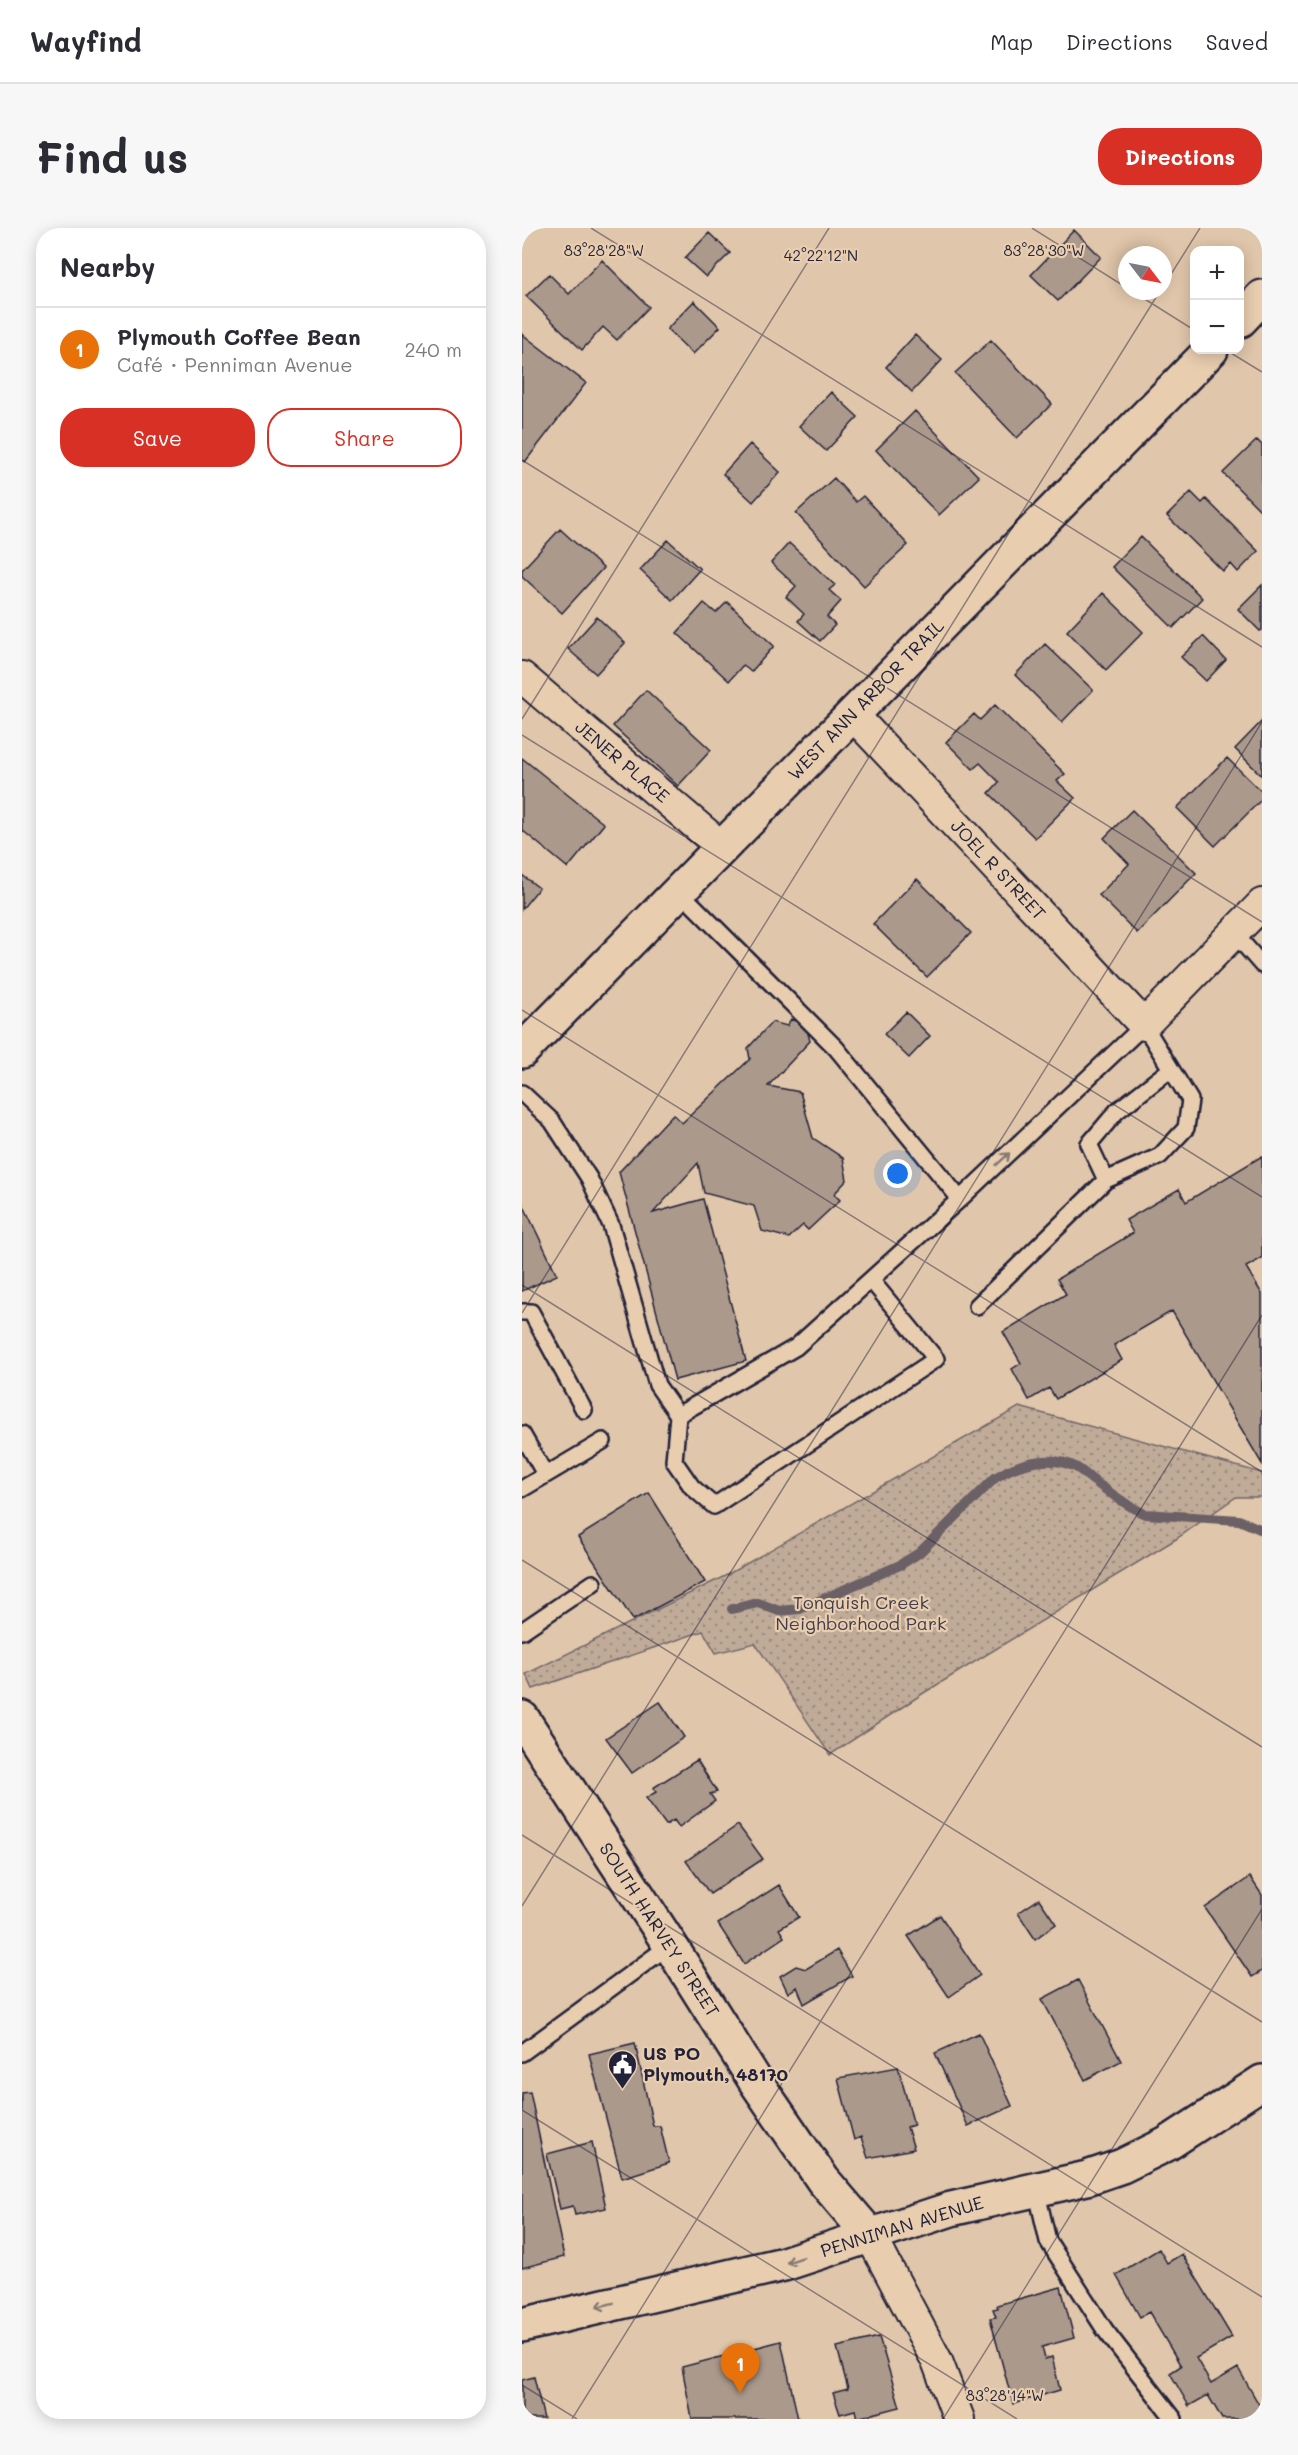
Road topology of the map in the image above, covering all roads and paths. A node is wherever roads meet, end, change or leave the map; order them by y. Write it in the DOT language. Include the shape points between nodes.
graph roads {
  1 [pos="1206,354"];
  2 [pos="522,677"];
  3 [pos="853,715"];
  4 [pos="722,847"];
  5 [pos="679,891"];
  6 [pos="1262,904"];
  7 [pos="1234,933"];
  8 [pos="1262,965"];
  9 [pos="1144,1025"];
  10 [pos="522,1051"];
  11 [pos="1171,1069"];
  12 [pos="522,1093"];
  13 [pos="1106,1180"];
  14 [pos="960,1199"];
  15 [pos="871,1280"];
  16 [pos="977,1306"];
  17 [pos="522,1312"];
  18 [pos="584,1410"];
  19 [pos="678,1414"];
  20 [pos="522,1434"];
  21 [pos="603,1441"];
  22 [pos="545,1474"];
  23 [pos="522,1489"];
  24 [pos="593,1582"];
  25 [pos="522,1631"];
  26 [pos="522,1718"];
  27 [pos="670,1946"];
  28 [pos="522,2053"];
  29 [pos="1262,2082"];
  30 [pos="1036,2189"];
  31 [pos="870,2235"];
  32 [pos="522,2325"];
  33 [pos="959,2419"];
  34 [pos="1174,2419"];
  1 -- 3 [label="street, WEST ANN ARBOR TRAIL"];
  2 -- 4 [label="street, JENER PLACE"];
  3 -- 4 [label="street, WEST ANN ARBOR TRAIL"];
  3 -- 9 [label="street, JOEL R STREET"];
  4 -- 5 [label="street, WEST ANN ARBOR TRAIL"];
  5 -- 10 [label="street, WEST ANN ARBOR TRAIL"];
  5 -- 14 [label="lane" via="836,1048"];
  6 -- 7 [label="street"];
  7 -- 8 [label="lane"];
  7 -- 9 [label="street"];
  9 -- 11 [label="lane"];
  14 -- 9 [label="lane, one-way"];
  11 -- 13 [label="lane" via="1117,1111 1089,1144"];
  11 -- 13 [label="lane" via="1190,1100 1186,1128 1160,1156"];
  12 -- 19 [label="lane" via="552,1121 590,1178 610,1225 657,1385"];
  13 -- 16 [label="lane"];
  14 -- 15 [label="lane"];
  15 -- 19 [label="lane" via="796,1347"];
  15 -- 19 [label="lane" via="936,1359 714,1506 692,1487 674,1461"];
  17 -- 18 [label="lane" via="531,1312"];
  20 -- 22 [label="lane"];
  21 -- 22 [label="lane"];
  22 -- 23 [label="lane"];
  24 -- 25 [label="lane"];
  26 -- 27 [label="street, SOUTH HARVEY STREET"];
  27 -- 28 [label="lane"];
  27 -- 31 [label="street, SOUTH HARVEY STREET" via="823,2180"];
  29 -- 30 [label="street, PENNIMAN AVENUE" via="1167,2144 1140,2157 1087,2178"];
  30 -- 31 [label="street, PENNIMAN AVENUE" via="951,2209"];
  30 -- 34 [label="lane" via="1048,2241 1105,2330"];
  31 -- 32 [label="street, PENNIMAN AVENUE, one-way" via="784,2264"];
  31 -- 33 [label="street, SOUTH HARVEY STREET" via="937,2361"];
}
